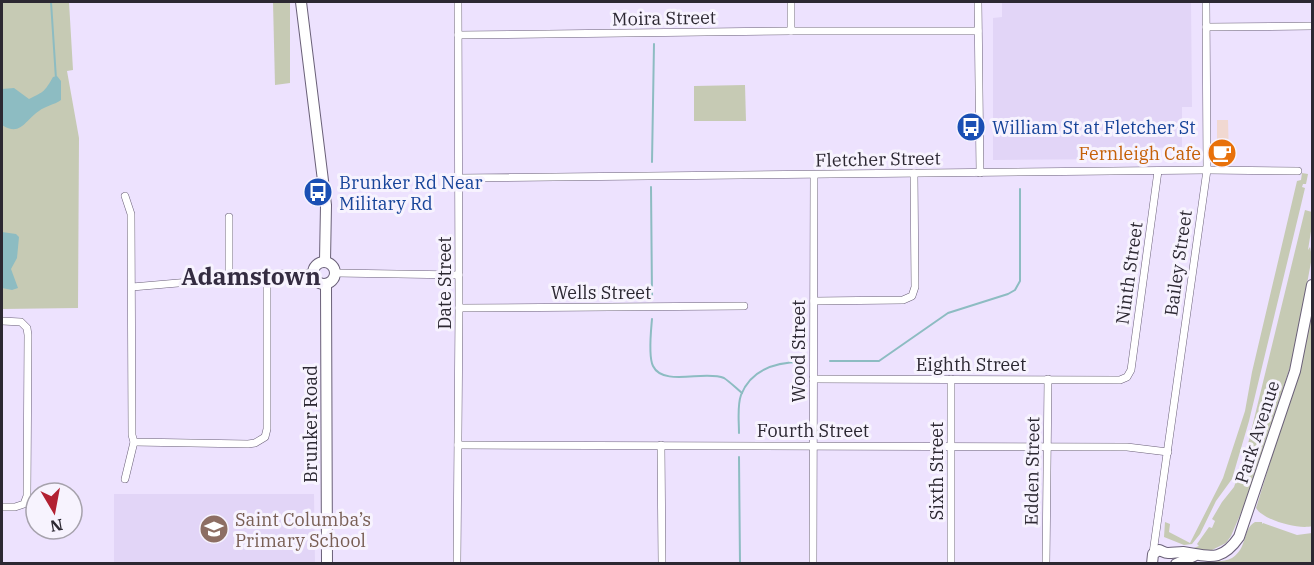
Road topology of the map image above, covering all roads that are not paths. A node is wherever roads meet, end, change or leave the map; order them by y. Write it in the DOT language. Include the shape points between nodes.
graph roads {
  1 [pos="301,2"];
  2 [pos="458,2"];
  3 [pos="791,2"];
  4 [pos="978,2"];
  5 [pos="1206,2"];
  6 [pos="1312,26"];
  7 [pos="1206,27"];
  8 [pos="791,31"];
  9 [pos="978,31"];
  10 [pos="458,35"];
  11 [pos="1207,170"];
  12 [pos="1158,171"];
  13 [pos="1298,171"];
  14 [pos="914,173"];
  15 [pos="980,173"];
  16 [pos="814,175"];
  17 [pos="458,178"];
  18 [pos="125,196"];
  19 [pos="229,217"];
  20 [pos="325,261"];
  21 [pos="313,273"];
  22 [pos="336,273"];
  23 [pos="267,275"];
  24 [pos="459,275"];
  25 [pos="229,278"];
  26 [pos="326,284"];
  27 [pos="1312,285"];
  28 [pos="132,287"];
  29 [pos="814,301"];
  30 [pos="744,306"];
  31 [pos="459,308"];
  32 [pos="2,321"];
  33 [pos="1128,377"];
  34 [pos="813,379"];
  35 [pos="1048,379"];
  36 [pos="951,380"];
  37 [pos="134,442"];
  38 [pos="661,445"];
  39 [pos="813,445"];
  40 [pos="458,446"];
  41 [pos="951,446"];
  42 [pos="1047,447"];
  43 [pos="1168,452"];
  44 [pos="125,479"];
  45 [pos="2,507"];
  46 [pos="1157,527"];
  47 [pos="1167,556"];
  48 [pos="1194,556"];
  49 [pos="1152,559"];
  50 [pos="327,564"];
  51 [pos="457,564"];
  52 [pos="662,564"];
  53 [pos="813,564"];
  54 [pos="951,564"];
  55 [pos="1046,564"];
  56 [pos="1176,564"];
  1 -- 20 [label="main road" via="326,205"];
  2 -- 10 [label="street, Date Street"];
  3 -- 8 [label="street"];
  4 -- 9 [label="street"];
  5 -- 7 [label="street, Bailey Street"];
  6 -- 7 [label="street"];
  7 -- 11 [label="street, Bailey Street"];
  8 -- 9 [label="street, Moira Street"];
  8 -- 10 [label="street, Moira Street"];
  9 -- 15 [label="street"];
  10 -- 17 [label="street, Date Street"];
  11 -- 12 [label="street, Fletcher Street"];
  11 -- 13 [label="street, Fletcher Street"];
  11 -- 43 [label="street, Bailey Street"];
  12 -- 15 [label="street, Fletcher Street"];
  12 -- 33 [label="street, Ninth Street"];
  14 -- 15 [label="street, Fletcher Street"];
  14 -- 16 [label="street, Fletcher Street"];
  14 -- 29 [label="street" via="912,296 903,300"];
  16 -- 17 [label="street, Fletcher Street"];
  16 -- 29 [label="street, Wood Street"];
  17 -- 24 [label="street, Date Street"];
  18 -- 28 [label="street" via="131,214"];
  19 -- 25 [label="street"];
  20 -- 21 [label="main road" via="316,264"];
  20 -- 22 [label="main road" via="333,265"];
  21 -- 23 [label="street"];
  21 -- 26 [label="main road" via="317,282"];
  22 -- 24 [label="street"];
  22 -- 26 [label="main road"];
  23 -- 25 [label="street"];
  23 -- 37 [label="street" via="265,437 249,444"];
  24 -- 31 [label="street, Date Street"];
  25 -- 28 [label="street"];
  26 -- 50 [label="main road, Brunker Road"];
  27 -- 48 [label="main road, Park Avenue" via="1295,370 1239,537 1226,552"];
  28 -- 37 [label="street"];
  29 -- 34 [label="street, Wood Street"];
  30 -- 31 [label="street, Wells Street"];
  31 -- 40 [label="street, Date Street"];
  32 -- 45 [label="street" via="25,324 28,334 27,496 24,504"];
  33 -- 35 [label="street, Eighth Street"];
  34 -- 36 [label="street, Eighth Street"];
  34 -- 39 [label="street, Wood Street"];
  35 -- 36 [label="street, Eighth Street"];
  35 -- 42 [label="street, Edden Street"];
  36 -- 41 [label="street, Sixth Street"];
  37 -- 44 [label="street"];
  38 -- 39 [label="street, Fourth Street"];
  38 -- 40 [label="street, Fourth Street"];
  38 -- 52 [label="street"];
  39 -- 41 [label="street, Fourth Street"];
  39 -- 53 [label="street, Wood Street"];
  40 -- 51 [label="street, Date Street"];
  41 -- 42 [label="street, Fourth Street"];
  41 -- 54 [label="street, Sixth Street"];
  42 -- 43 [label="street, Fourth Street" via="1127,447"];
  42 -- 55 [label="street, Edden Street"];
  43 -- 46 [label="street, Bailey Street"];
  46 -- 47 [label="street, Bailey Street"];
  46 -- 49 [label="street, Bailey Street"];
  47 -- 48 [label="main road, Park Avenue" via="1182,552"];
  47 -- 49 [label="main road" via="1159,550"];
  48 -- 56 [label="main road, Park Avenue"];
}
